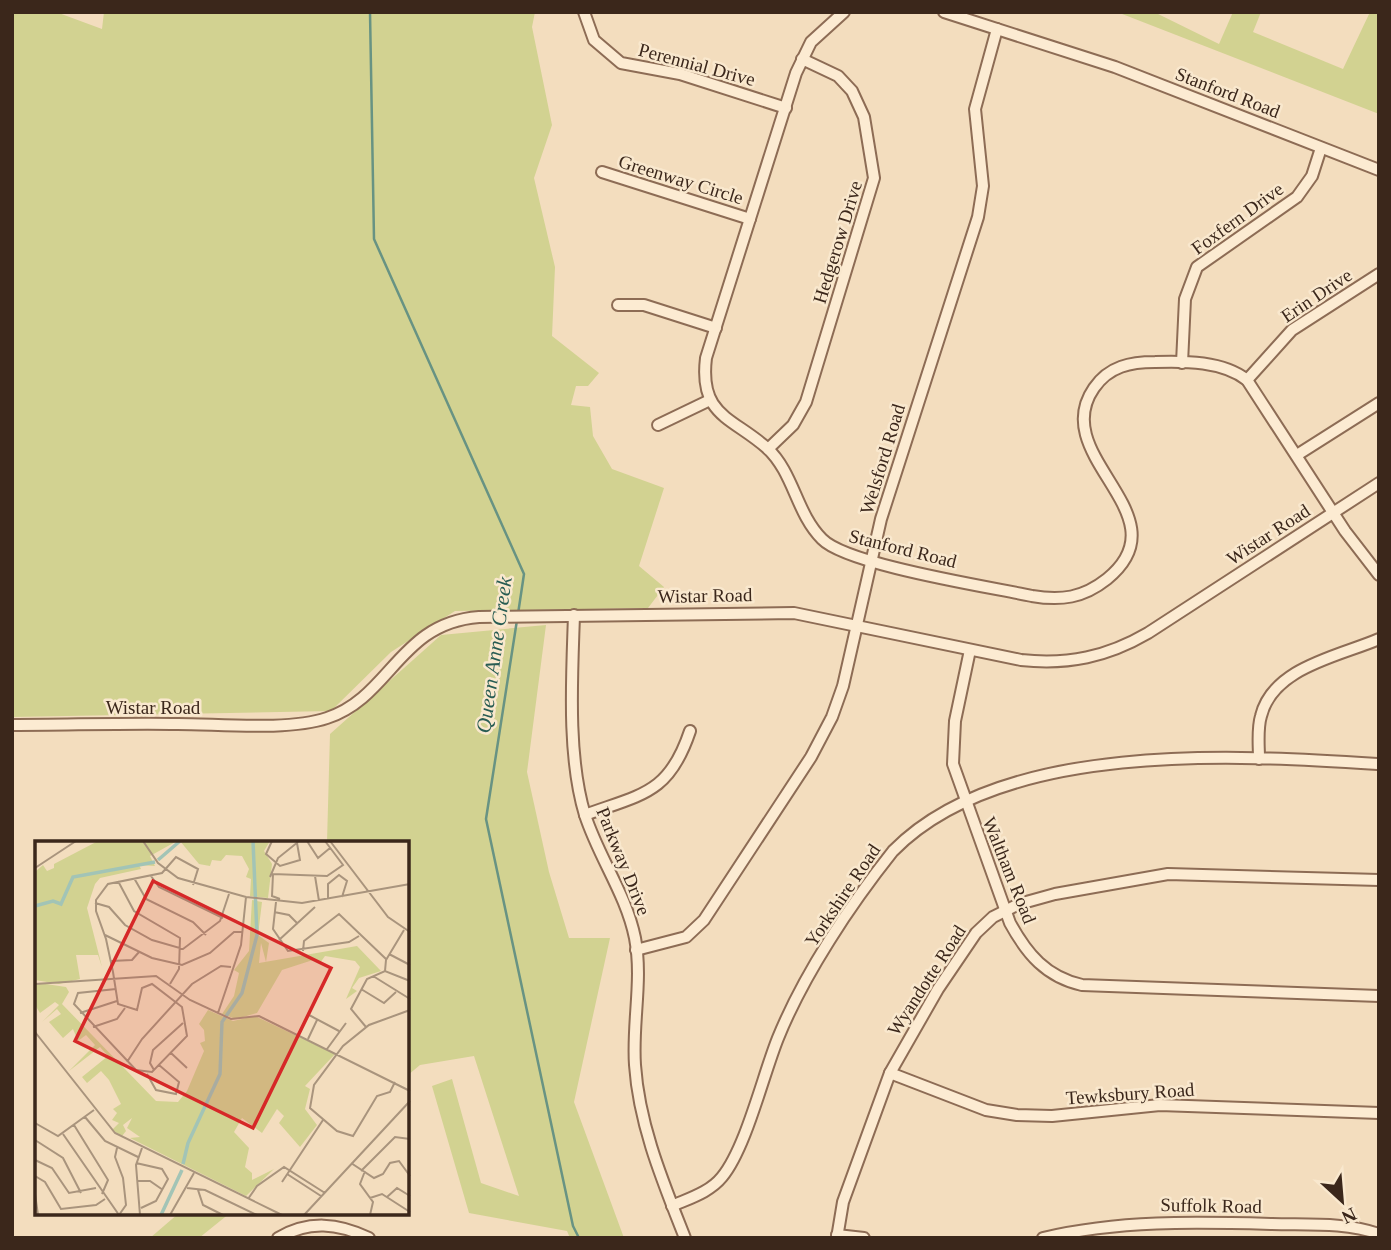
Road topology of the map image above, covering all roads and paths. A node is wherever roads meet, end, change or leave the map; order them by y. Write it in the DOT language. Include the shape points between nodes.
graph roads {
  1 [pos="584,12"];
  2 [pos="944,12"];
  3 [pos="840,13"];
  4 [pos="997,29"];
  5 [pos="802,59"];
  6 [pos="786,108"];
  7 [pos="1321,148"];
  8 [pos="1379,170"];
  9 [pos="602,172"];
  10 [pos="750,219"];
  11 [pos="1379,274"];
  12 [pos="618,305"];
  13 [pos="716,328"];
  14 [pos="1182,363"];
  15 [pos="1247,380"];
  16 [pos="710,400"];
  17 [pos="1379,403"];
  18 [pos="658,425"];
  19 [pos="768,449"];
  20 [pos="1297,455"];
  21 [pos="1379,483"];
  22 [pos="1334,512"];
  23 [pos="871,561"];
  24 [pos="1379,575"];
  25 [pos="574,615"];
  26 [pos="857,626"];
  27 [pos="1379,639"];
  28 [pos="970,650"];
  29 [pos="12,725"];
  30 [pos="690,732"];
  31 [pos="1259,759"];
  32 [pos="1379,764"];
  33 [pos="964,800"];
  34 [pos="585,815"];
  35 [pos="1379,880"];
  36 [pos="1004,910"];
  37 [pos="636,950"];
  38 [pos="1379,996"];
  39 [pos="890,1073"];
  40 [pos="1379,1113"];
  41 [pos="672,1206"];
  42 [pos="1379,1234"];
  43 [pos="837,1236"];
  44 [pos="278,1238"];
  45 [pos="369,1238"];
  46 [pos="685,1238"];
  47 [pos="864,1238"];
  48 [pos="1043,1238"];
  1 -- 6 [label="street, Perennial Drive" via="594,40 621,63 680,74"];
  2 -- 4 [label="street, Stanford Road"];
  3 -- 5 [label="street" via="811,42"];
  4 -- 7 [label="street, Stanford Road" via="1115,67"];
  4 -- 23 [label="street, Welsford Road" via="975,109 983,186 978,217"];
  5 -- 6 [label="street"];
  5 -- 19 [label="street, Hedgerow Drive" via="838,76 852,91 864,117 874,184 806,402 798,419"];
  6 -- 10 [label="street"];
  7 -- 8 [label="street, Stanford Road"];
  7 -- 14 [label="street, Foxfern Drive" via="1312,176 1297,197 1197,267 1185,299"];
  9 -- 10 [label="street, Greenway Circle"];
  10 -- 13 [label="street"];
  11 -- 15 [label="street, Erin Drive" via="1292,330"];
  12 -- 13 [label="street" via="644,305"];
  13 -- 16 [label="street" via="704,375"];
  14 -- 15 [label="street, Stanford Road" via="1227,368"];
  14 -- 23 [label="street, Stanford Road" via="1120,366 1097,384 1086,403 1083,426 1087,442 1125,504 1131,528 1122,562 1084,594 1053,600"];
  15 -- 20 [label="street"];
  16 -- 18 [label="street"];
  16 -- 19 [label="street, Stanford Road" via="730,424"];
  17 -- 20 [label="street"];
  19 -- 23 [label="street, Stanford Road" via="823,540 846,555"];
  20 -- 22 [label="street"];
  21 -- 22 [label="street, Wistar Road"];
  22 -- 24 [label="street"];
  22 -- 28 [label="street, Wistar Road" via="1110,653 1044,662"];
  23 -- 26 [label="street, Welsford Road"];
  25 -- 26 [label="street, Wistar Road" via="769,612"];
  25 -- 29 [label="street, Wistar Road" via="464,618 437,627 416,641 355,702 318,721"];
  25 -- 34 [label="street, Parkway Drive" via="575,761"];
  26 -- 28 [label="street, Wistar Road"];
  26 -- 37 [label="street, Welsford Road" via="843,686 821,739 704,920 686,937"];
  27 -- 31 [label="street" via="1316,663 1270,695 1260,718"];
  28 -- 33 [label="street, Waltham Road" via="952,753"];
  30 -- 34 [label="street" via="676,766 663,782 642,795"];
  31 -- 32 [label="street, Yorkshire Road"];
  31 -- 33 [label="street, Yorkshire Road" via="1123,762 1040,778"];
  33 -- 36 [label="street, Waltham Road"];
  33 -- 41 [label="street, Yorkshire Road" via="919,826 878,869 792,1006 732,1162 714,1185"];
  34 -- 37 [label="street, Parkway Drive" via="626,907"];
  35 -- 36 [label="street, Wyandotte Road" via="1168,874 1089,886"];
  36 -- 38 [label="street, Waltham Road" via="1020,942 1040,965 1082,985"];
  36 -- 39 [label="street, Wyandotte Road" via="984,925 962,953"];
  37 -- 41 [label="street, Parkway Drive" via="639,1098"];
  39 -- 40 [label="street, Tewksbury Road" via="986,1110 1017,1115 1160,1105"];
  39 -- 43 [label="street, Wyandotte Road" via="843,1202"];
  41 -- 46 [label="street, Parkway Drive"];
  42 -- 48 [label="street, Suffolk Road" via="1338,1225 1172,1221"];
  43 -- 47 [label="street"];
  44 -- 45 [label="street" via="301,1228 329,1225"];
}
